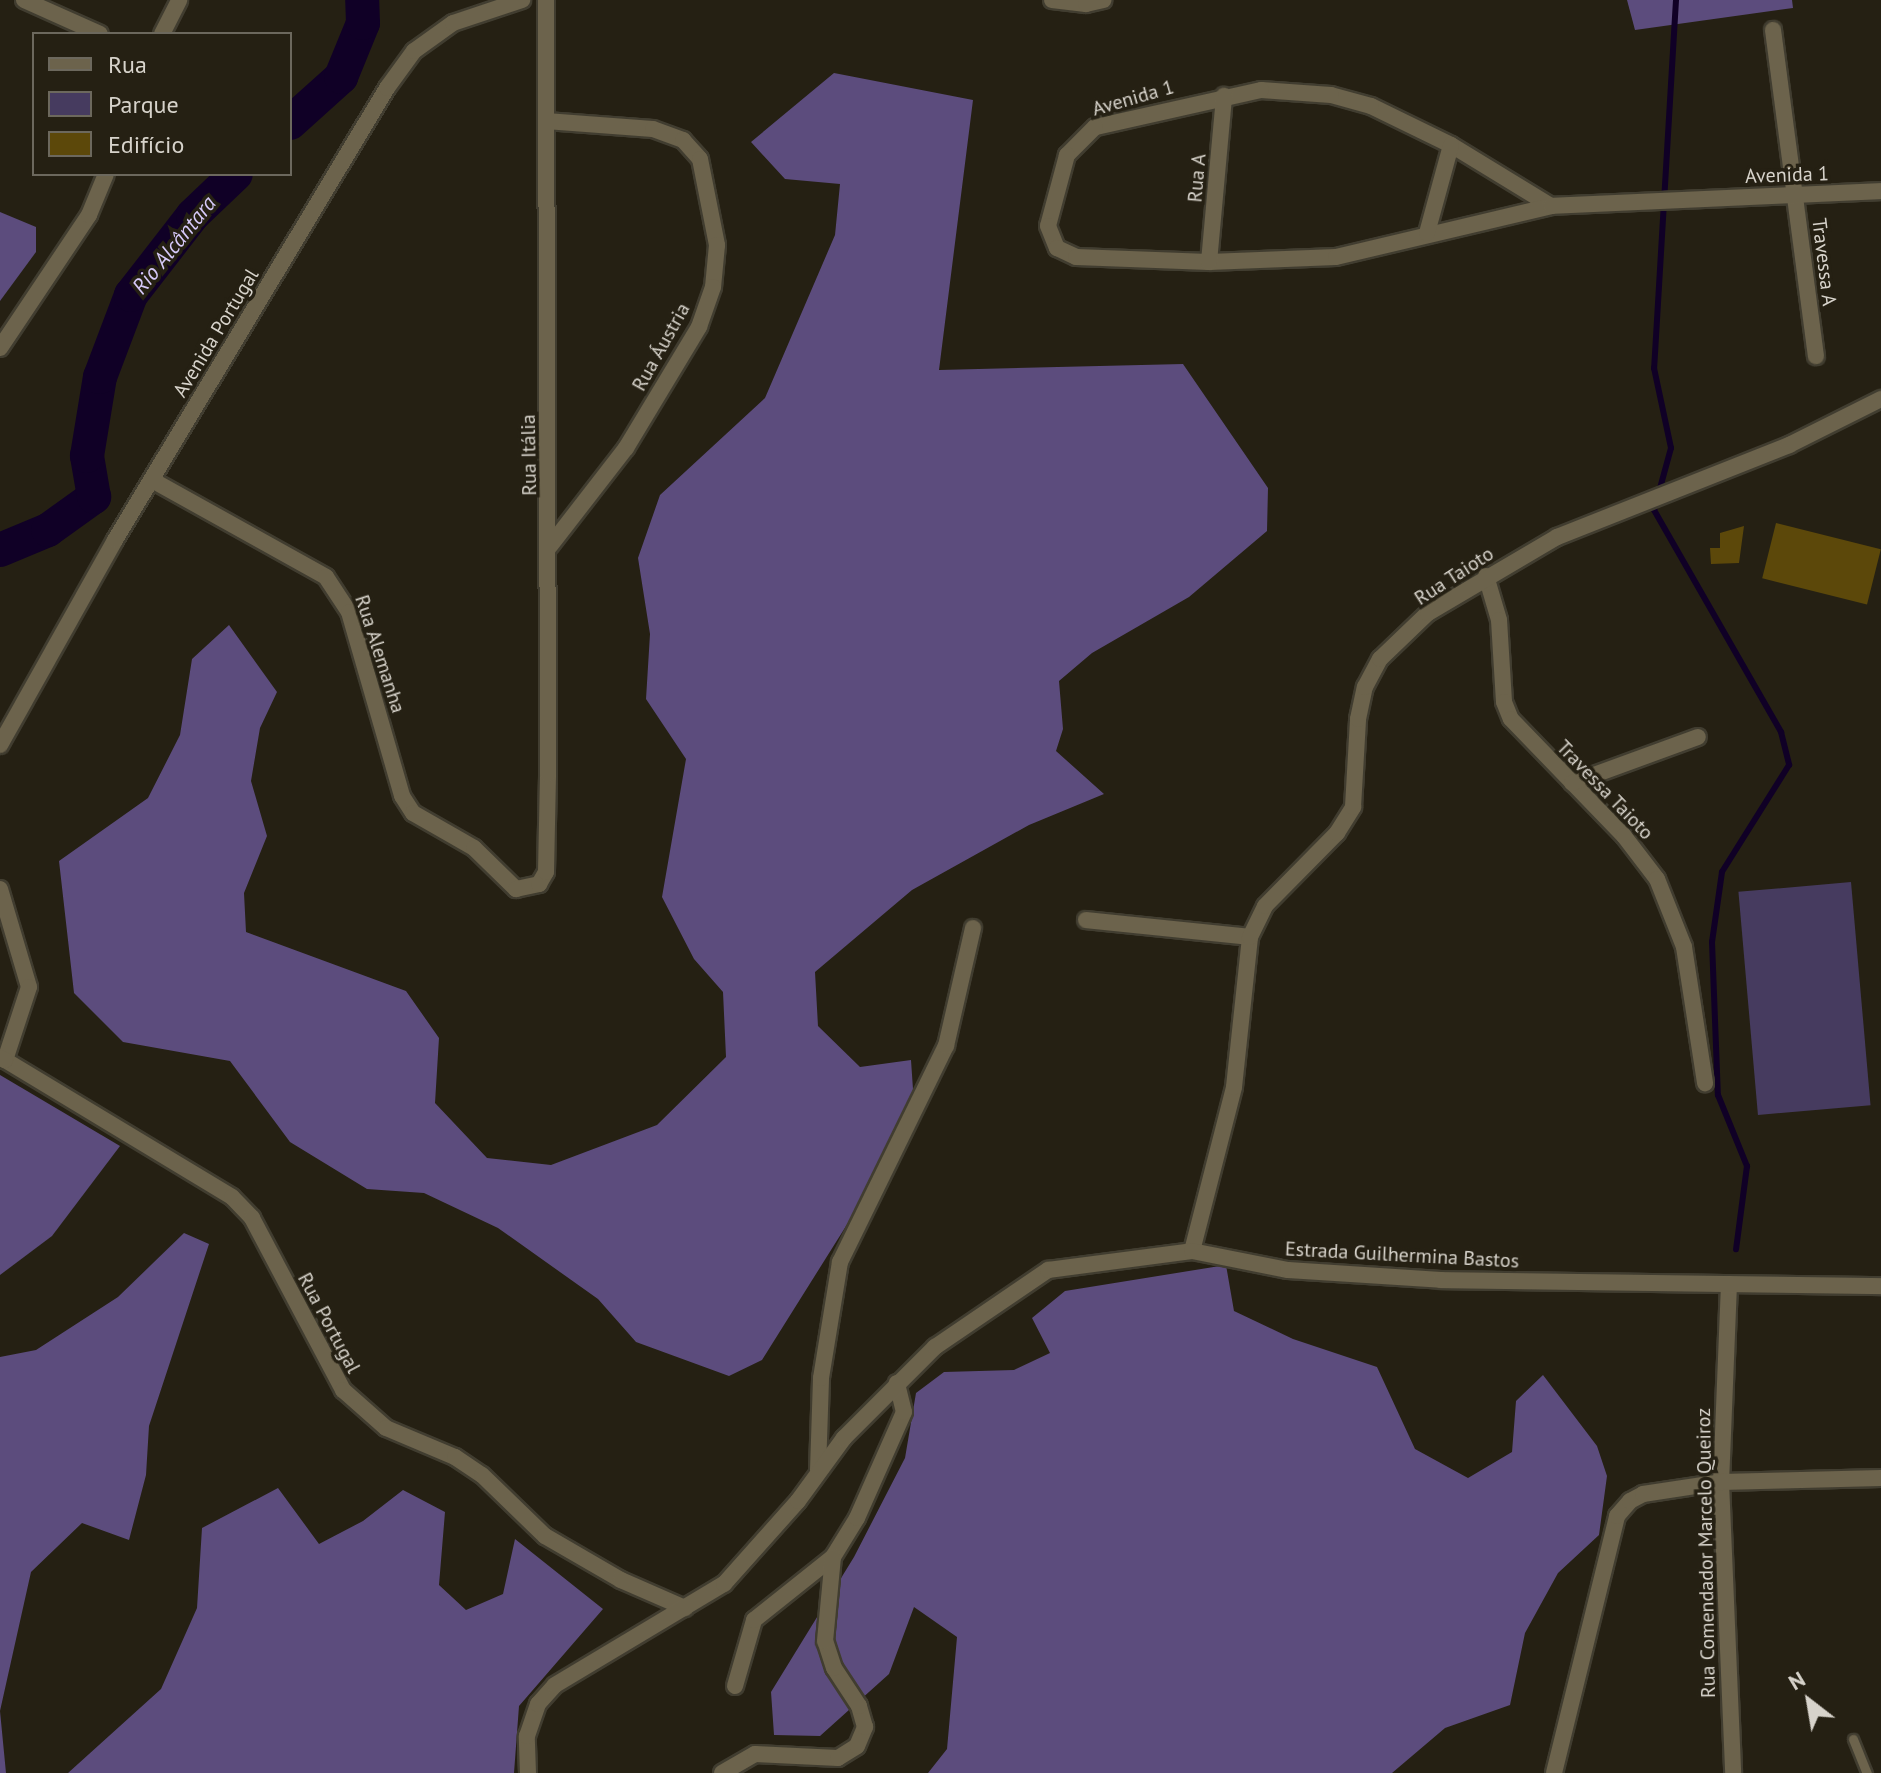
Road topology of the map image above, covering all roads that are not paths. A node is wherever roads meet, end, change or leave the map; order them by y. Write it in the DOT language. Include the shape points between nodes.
graph roads {
  1 [pos="24,0"];
  2 [pos="179,0"];
  3 [pos="522,0"];
  4 [pos="546,0"];
  5 [pos="1052,0"];
  6 [pos="1104,0"];
  7 [pos="1773,30"];
  8 [pos="96,32"];
  9 [pos="163,32"];
  10 [pos="1224,96"];
  11 [pos="546,121"];
  12 [pos="1451,145"];
  13 [pos="105,176"];
  14 [pos="1881,191"];
  15 [pos="1796,195"];
  16 [pos="1551,206"];
  17 [pos="1427,233"];
  18 [pos="1209,262"];
  19 [pos="0,348"];
  20 [pos="1816,356"];
  21 [pos="1881,399"];
  22 [pos="152,480"];
  23 [pos="550,546"];
  24 [pos="1486,576"];
  25 [pos="1698,737"];
  26 [pos="0,745"];
  27 [pos="1572,783"];
  28 [pos="0,889"];
  29 [pos="516,889"];
  30 [pos="1086,920"];
  31 [pos="973,928"];
  32 [pos="1250,937"];
  33 [pos="3,1059"];
  34 [pos="1705,1083"];
  35 [pos="1192,1251"];
  36 [pos="1729,1284"];
  37 [pos="1881,1286"];
  38 [pos="897,1383"];
  39 [pos="818,1470"];
  40 [pos="1881,1478"];
  41 [pos="1721,1482"];
  42 [pos="833,1557"];
  43 [pos="685,1608"];
  44 [pos="735,1686"];
  45 [pos="1853,1739"];
  46 [pos="528,1773"];
  47 [pos="722,1773"];
  48 [pos="1554,1773"];
  49 [pos="1733,1773"];
  50 [pos="1867,1773"];
  1 -- 8 [label="street"];
  2 -- 9 [label="street"];
  3 -- 22 [label="street, Avenida Portugal" via="453,23 414,51 345,153"];
  4 -- 11 [label="street, Rua Itália"];
  5 -- 6 [label="street"];
  7 -- 15 [label="street, Travessa A"];
  10 -- 12 [label="street, Avenida 1" via="1261,90 1331,95 1371,106"];
  10 -- 18 [label="street, Rua A"];
  10 -- 18 [label="street, Avenida 1" via="1116,120 1079,138 1067,155 1048,226 1057,248 1076,257"];
  11 -- 23 [label="street, Rua Itália"];
  11 -- 23 [label="street, Rua Áustria" via="653,129 683,140 700,159 717,245 713,287 699,327 626,448"];
  12 -- 16 [label="street, Avenida 1"];
  12 -- 17 [label="street"];
  13 -- 19 [label="street" via="89,215"];
  14 -- 15 [label="street, Avenida 1"];
  15 -- 16 [label="street, Avenida 1"];
  15 -- 20 [label="street, Travessa A"];
  16 -- 17 [label="street, Avenida 1"];
  17 -- 18 [label="street, Avenida 1" via="1336,257"];
  21 -- 24 [label="street, Rua Taioto" via="1789,445 1557,537"];
  22 -- 26 [label="street, Avenida Portugal"];
  22 -- 29 [label="street, Rua Alemanha" via="326,577 338,590 402,796 413,813 474,848"];
  23 -- 29 [label="street, Rua Itália" via="546,872 539,884"];
  24 -- 27 [label="street, Travessa Taioto" via="1499,620 1504,702 1511,719"];
  24 -- 32 [label="street, Rua Taioto" via="1428,613 1380,659 1365,687 1358,719 1353,807 1337,833 1265,906"];
  25 -- 27 [label="street"];
  27 -- 34 [label="street, Travessa Taioto" via="1657,879 1684,947"];
  28 -- 33 [label="street" via="29,987"];
  30 -- 32 [label="street"];
  31 -- 39 [label="street" via="946,1046 840,1262 821,1378"];
  32 -- 35 [label="street, Rua Taioto" via="1234,1087"];
  33 -- 43 [label="street, Rua Portugal" via="232,1197 252,1218 343,1390 386,1428 455,1457 482,1475 545,1536 621,1580"];
  35 -- 36 [label="street, Estrada Guilhermina Bastos" via="1303,1271 1441,1280"];
  35 -- 38 [label="street, Estrada Guilhermina Bastos" via="1048,1270 935,1347"];
  36 -- 37 [label="street, Estrada Guilhermina Bastos"];
  36 -- 41 [label="street, Rua Comendador Marcelo Queiroz"];
  38 -- 39 [label="street, Estrada Guilhermina Bastos"];
  38 -- 42 [label="street" via="904,1412"];
  39 -- 43 [label="street, Estrada Guilhermina Bastos" via="753,1554 724,1584"];
  40 -- 41 [label="street"];
  41 -- 48 [label="street" via="1643,1494 1617,1516"];
  41 -- 49 [label="street, Rua Comendador Marcelo Queiroz"];
  42 -- 44 [label="street" via="754,1620"];
  42 -- 47 [label="street" via="825,1641 834,1668 859,1706 865,1727 857,1746 838,1758 755,1754"];
  43 -- 46 [label="street, Estrada Guilhermina Bastos" via="555,1685 538,1704 527,1736"];
  45 -- 50 [label="lane"];
}
